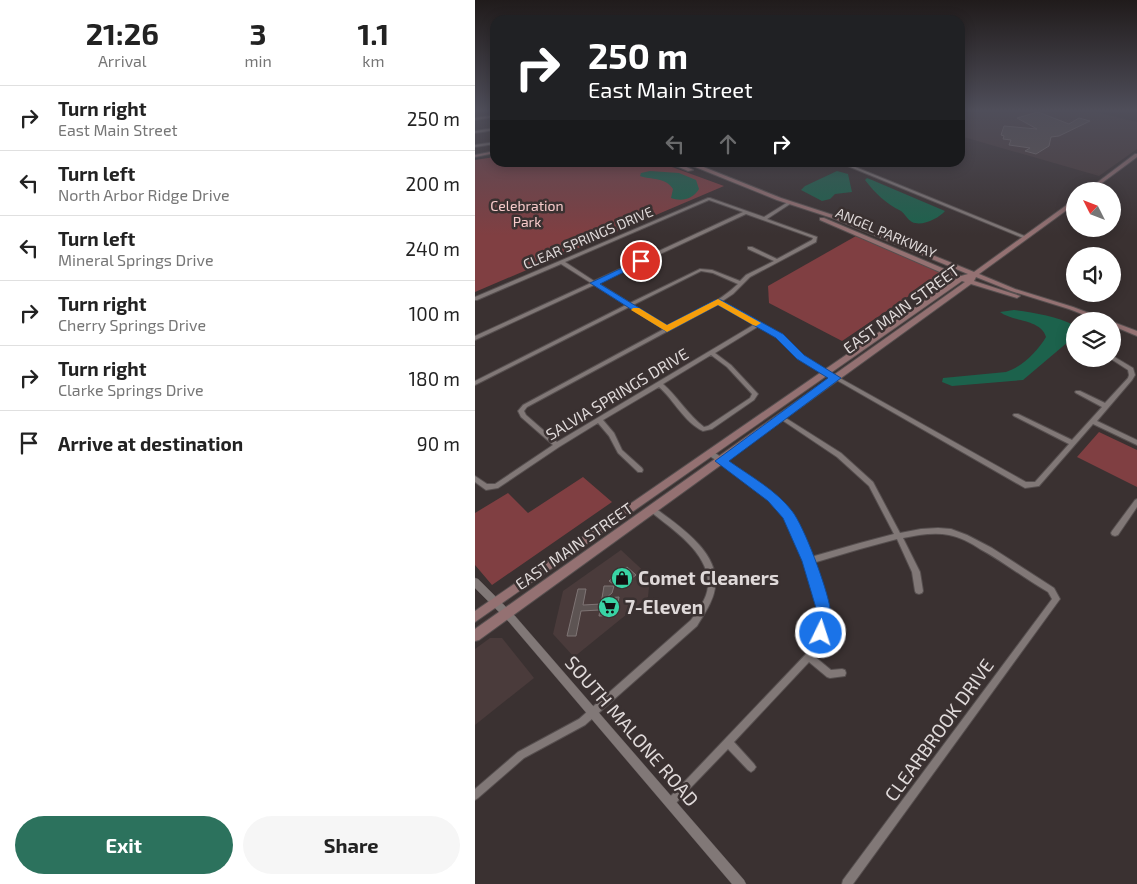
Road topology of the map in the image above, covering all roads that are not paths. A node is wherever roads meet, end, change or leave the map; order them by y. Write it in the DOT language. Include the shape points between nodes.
graph roads {
  1 [pos="490,155"];
  2 [pos="1137,155"];
  3 [pos="475,157"];
  4 [pos="683,167"];
  5 [pos="697,167"];
  6 [pos="851,167"];
  7 [pos="1100,182"];
  8 [pos="789,206"];
  9 [pos="1066,207"];
  10 [pos="745,213"];
  11 [pos="764,219"];
  12 [pos="769,220"];
  13 [pos="1025,237"];
  14 [pos="750,248"];
  15 [pos="776,260"];
  16 [pos="561,262"];
  17 [pos="975,274"];
  18 [pos="962,278"];
  19 [pos="971,281"];
  20 [pos="594,283"];
  21 [pos="740,283"];
  22 [pos="475,299"];
  23 [pos="718,302"];
  24 [pos="927,302"];
  25 [pos="1059,304"];
  26 [pos="629,306"];
  27 [pos="1081,312"];
  28 [pos="759,324"];
  29 [pos="909,325"];
  30 [pos="1121,327"];
  31 [pos="667,329"];
  32 [pos="1137,334"];
  33 [pos="475,338"];
  34 [pos="712,353"];
  35 [pos="1121,363"];
  36 [pos="826,372"];
  37 [pos="835,378"];
  38 [pos="475,383"];
  39 [pos="659,384"];
  40 [pos="1078,392"];
  41 [pos="1106,406"];
  42 [pos="1015,415"];
  43 [pos="781,417"];
  44 [pos="599,420"];
  45 [pos="1092,422"];
  46 [pos="1073,443"];
  47 [pos="1137,444"];
  48 [pos="557,445"];
  49 [pos="710,453"];
  50 [pos="720,461"];
  51 [pos="641,470"];
  52 [pos="475,478"];
  53 [pos="1137,502"];
  54 [pos="653,510"];
  55 [pos="1115,533"];
  56 [pos="900,537"];
  57 [pos="809,561"];
  58 [pos="475,582"];
  59 [pos="919,591"];
  60 [pos="495,603"];
  61 [pos="506,614"];
  62 [pos="475,618"];
  63 [pos="475,636"];
  64 [pos="809,657"];
  65 [pos="842,673"];
  66 [pos="593,712"];
  67 [pos="728,742"];
  68 [pos="751,767"];
  69 [pos="475,795"];
  70 [pos="670,802"];
  71 [pos="737,883"];
  72 [pos="847,884"];
  1 -- 3 [label="main road"];
  2 -- 7 [label="main road"];
  4 -- 8 [label="main road, ANGEL PARKWAY"];
  5 -- 8 [label="main road, ANGEL PARKWAY"];
  6 -- 13 [label="street"];
  8 -- 11 [label="street"];
  8 -- 12 [label="street"];
  8 -- 17 [label="main road, ANGEL PARKWAY" via="837,218"];
  8 -- 18 [label="main road, ANGEL PARKWAY"];
  9 -- 13 [label="main road"];
  10 -- 11 [label="street"];
  10 -- 16 [label="street, CLEAR SPRINGS DRIVE" via="710,199"];
  10 -- 20 [label="street"];
  11 -- 12 [label="street"];
  12 -- 15 [label="street" via="815,238"];
  13 -- 17 [label="main road"];
  14 -- 15 [label="street"];
  15 -- 21 [label="street"];
  16 -- 20 [label="street"];
  16 -- 22 [label="street, CLEAR SPRINGS DRIVE"];
  17 -- 18 [label="main road, EAST MAIN STREET"];
  17 -- 19 [label="main road, EAST MAIN STREET"];
  17 -- 25 [label="main road, ANGEL PARKWAY"];
  18 -- 19 [label="main road, ANGEL PARKWAY"];
  18 -- 24 [label="main road, EAST MAIN STREET"];
  19 -- 25 [label="main road, ANGEL PARKWAY" via="999,292"];
  19 -- 29 [label="main road, EAST MAIN STREET"];
  20 -- 26 [label="street"];
  20 -- 33 [label="street"];
  21 -- 23 [label="street"];
  21 -- 26 [label="street" via="702,270"];
  23 -- 28 [label="street"];
  23 -- 31 [label="street"];
  24 -- 29 [label="main road" via="907,321"];
  24 -- 36 [label="main road, EAST MAIN STREET"];
  25 -- 27 [label="main road"];
  26 -- 31 [label="street"];
  26 -- 38 [label="street"];
  28 -- 34 [label="street, SALVIA SPRINGS DRIVE"];
  28 -- 36 [label="street" via="785,339 801,357"];
  29 -- 37 [label="main road, EAST MAIN STREET"];
  30 -- 32 [label="main road"];
  31 -- 48 [label="street" via="525,406 521,411 523,416"];
  34 -- 39 [label="street, SALVIA SPRINGS DRIVE"];
  34 -- 39 [label="street" via="755,394 710,428 703,429 691,420"];
  35 -- 41 [label="street" via="1131,369 1132,375"];
  36 -- 37 [label="main road"];
  36 -- 49 [label="main road, EAST MAIN STREET"];
  37 -- 43 [label="main road, EAST MAIN STREET"];
  37 -- 46 [label="street" via="1025,485 1037,484"];
  39 -- 44 [label="street, SALVIA SPRINGS DRIVE"];
  40 -- 41 [label="street"];
  41 -- 45 [label="street"];
  42 -- 46 [label="street"];
  43 -- 50 [label="main road, EAST MAIN STREET"];
  43 -- 56 [label="street" via="861,473 871,484"];
  44 -- 48 [label="street, SALVIA SPRINGS DRIVE"];
  44 -- 51 [label="street" via="620,451"];
  45 -- 46 [label="street"];
  45 -- 47 [label="street"];
  48 -- 52 [label="street, SALVIA SPRINGS DRIVE" via="496,486 483,486"];
  49 -- 50 [label="street"];
  49 -- 60 [label="main road, EAST MAIN STREET"];
  50 -- 54 [label="main road, EAST MAIN STREET"];
  50 -- 57 [label="street" via="782,507"];
  53 -- 55 [label="street"];
  54 -- 61 [label="main road, EAST MAIN STREET"];
  54 -- 66 [label="street" via="706,558 712,576 711,594 694,623"];
  56 -- 57 [label="street"];
  56 -- 59 [label="street" via="916,572"];
  56 -- 72 [label="street, CLEARBROOK DRIVE" via="934,530 951,532 1051,590 1055,596 1054,604"];
  57 -- 64 [label="street" via="823,608 823,622"];
  58 -- 60 [label="street, SOUTH MALONE ROAD"];
  60 -- 61 [label="street, SOUTH MALONE ROAD"];
  60 -- 62 [label="main road, EAST MAIN STREET"];
  61 -- 63 [label="main road, EAST MAIN STREET"];
  61 -- 66 [label="street, SOUTH MALONE ROAD"];
  64 -- 65 [label="street" via="830,674"];
  64 -- 67 [label="street"];
  66 -- 69 [label="street" via="582,722 521,755"];
  66 -- 70 [label="street, SOUTH MALONE ROAD"];
  67 -- 68 [label="street"];
  67 -- 70 [label="street"];
  70 -- 71 [label="street, SOUTH MALONE ROAD"];
}
